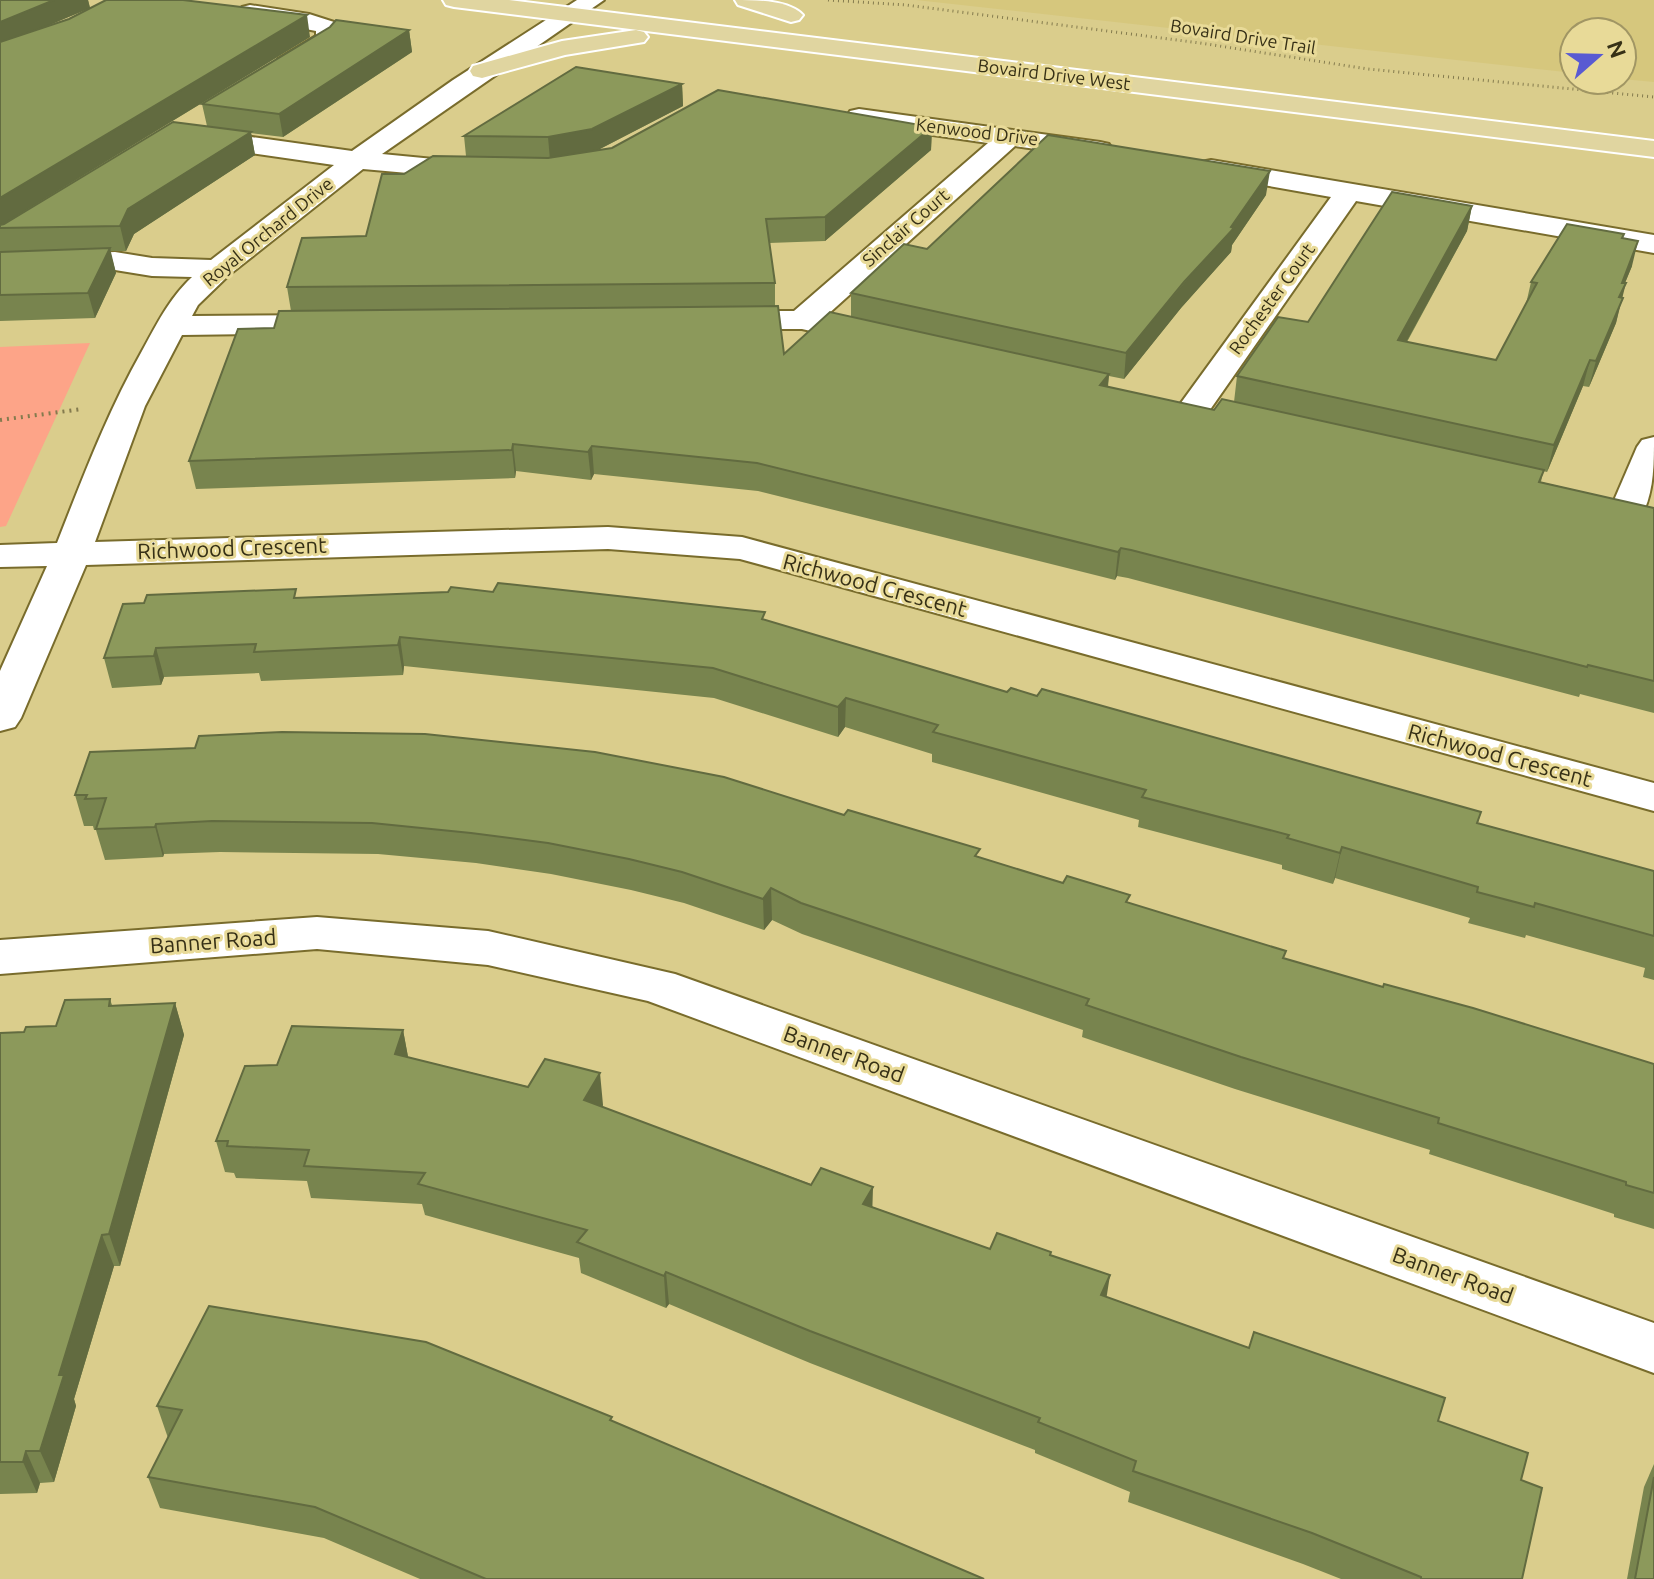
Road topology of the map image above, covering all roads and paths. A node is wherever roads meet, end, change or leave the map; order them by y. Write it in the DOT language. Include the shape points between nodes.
graph roads {
  1 [pos="427,0"];
  2 [pos="454,0"];
  3 [pos="593,0"];
  4 [pos="738,4"];
  5 [pos="223,8"];
  6 [pos="825,9"];
  7 [pos="571,14"];
  8 [pos="758,38"];
  9 [pos="472,78"];
  10 [pos="261,80"];
  11 [pos="1654,97"];
  12 [pos="826,113"];
  13 [pos="198,118"];
  14 [pos="1011,136"];
  15 [pos="1654,149"];
  16 [pos="1119,153"];
  17 [pos="357,160"];
  18 [pos="1180,163"];
  19 [pos="494,171"];
  20 [pos="1350,190"];
  21 [pos="1654,244"];
  22 [pos="0,265"];
  23 [pos="218,269"];
  24 [pos="802,320"];
  25 [pos="691,321"];
  26 [pos="373,324"];
  27 [pos="169,326"];
  28 [pos="908,343"];
  29 [pos="128,406"];
  30 [pos="1195,407"];
  31 [pos="0,420"];
  32 [pos="1654,447"];
  33 [pos="1627,504"];
  34 [pos="72,553"];
  35 [pos="0,556"];
  36 [pos="0,718"];
  37 [pos="1654,797"];
  38 [pos="0,957"];
  39 [pos="1654,1348"];
  1 -- 9 [label="main road" via="472,16 488,30 493,47"];
  2 -- 7 [label="main road, Bovaird Drive West"];
  3 -- 7 [label="street, Royal Orchard Drive"];
  4 -- 6 [label="main road" via="791,15"];
  5 -- 10 [label="street" via="319,23 329,32 324,41"];
  6 -- 11 [label="path, Bovaird Drive Trail" via="906,5 1368,69"];
  7 -- 8 [label="main road, Bovaird Drive West"];
  7 -- 9 [label="street, Royal Orchard Drive"];
  8 -- 9 [label="main road" via="655,34 562,48"];
  8 -- 15 [label="main road, Bovaird Drive West"];
  9 -- 17 [label="street, Royal Orchard Drive"];
  12 -- 14 [label="street, Kenwood Drive"];
  13 -- 17 [label="street" via="168,137"];
  14 -- 16 [label="street, Kenwood Drive"];
  14 -- 24 [label="street, Sinclair Court"];
  17 -- 19 [label="street"];
  17 -- 23 [label="street, Royal Orchard Drive"];
  18 -- 20 [label="street"];
  20 -- 21 [label="street"];
  20 -- 30 [label="street, Rochester Court"];
  22 -- 23 [label="street" via="115,261"];
  23 -- 27 [label="street, Royal Orchard Drive" via="185,301"];
  24 -- 25 [label="street"];
  24 -- 28 [label="street"];
  26 -- 27 [label="street"];
  27 -- 29 [label="street, Royal Orchard Drive"];
  29 -- 31 [label="path"];
  29 -- 34 [label="street, Royal Orchard Drive"];
  32 -- 33 [label="street"];
  34 -- 35 [label="street, Richwood Crescent"];
  34 -- 36 [label="street, Royal Orchard Drive"];
  34 -- 37 [label="street, Richwood Crescent" via="608,538 742,548"];
  38 -- 39 [label="street, Banner Road" via="317,933 488,948 658,986"];
}
